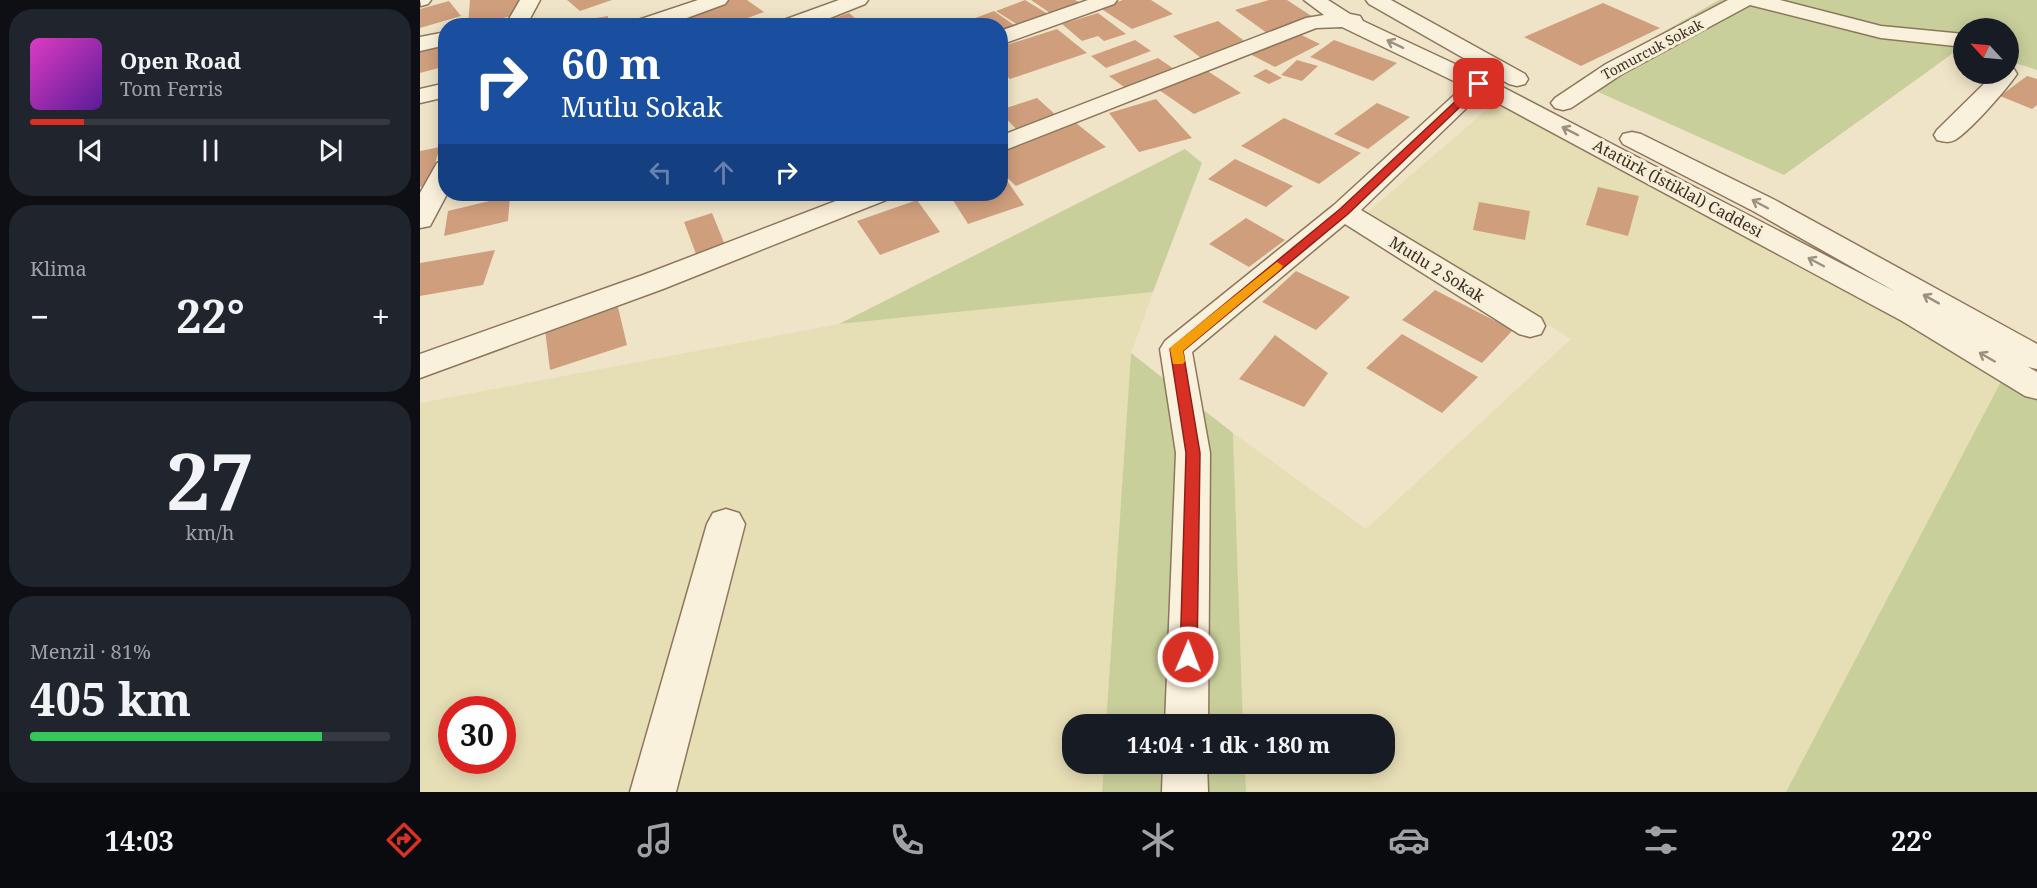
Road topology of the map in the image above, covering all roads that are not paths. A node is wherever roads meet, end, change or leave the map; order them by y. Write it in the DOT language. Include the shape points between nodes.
graph roads {
  1 [pos="718,0"];
  2 [pos="858,0"];
  3 [pos="1107,0"];
  4 [pos="1743,0"];
  5 [pos="1755,0"];
  6 [pos="1390,2"];
  7 [pos="1318,6"];
  8 [pos="666,18"];
  9 [pos="810,18"];
  10 [pos="1349,22"];
  11 [pos="1008,36"];
  12 [pos="438,40"];
  13 [pos="1953,40"];
  14 [pos="420,44"];
  15 [pos="1479,84"];
  16 [pos="1997,84"];
  17 [pos="438,92"];
  18 [pos="420,96"];
  19 [pos="1563,103"];
  20 [pos="1946,135"];
  21 [pos="1008,142"];
  22 [pos="438,184"];
  23 [pos="859,201"];
  24 [pos="1344,211"];
  25 [pos="420,220"];
  26 [pos="1530,326"];
  27 [pos="2037,358"];
  28 [pos="420,366"];
  29 [pos="2037,387"];
  30 [pos="726,524"];
  31 [pos="1186,714"];
  32 [pos="1185,774"];
  33 [pos="653,792"];
  34 [pos="1185,792"];
  1 -- 8 [label="street"];
  2 -- 9 [label="street"];
  3 -- 11 [label="street"];
  4 -- 19 [label="street, Tomurcuk Sokak" via="1614,69"];
  5 -- 13 [label="street" via="1872,30"];
  6 -- 10 [label="street"];
  6 -- 19 [label="street, Atatürk (İstiklal) Caddesi" via="1500,71"];
  7 -- 10 [label="street, Atatürk (İstiklal) Caddesi"];
  7 -- 21 [label="street"];
  15 -- 10 [label="street, Atatürk (İstiklal) Caddesi, one-way"];
  12 -- 14 [label="street"];
  15 -- 24 [label="street"];
  29 -- 15 [label="street, Atatürk (İstiklal) Caddesi, one-way" via="1903,309"];
  16 -- 20 [label="street"];
  17 -- 18 [label="street"];
  27 -- 19 [label="street, Atatürk (İstiklal) Caddesi, one-way" via="1763,205"];
  22 -- 25 [label="street"];
  23 -- 28 [label="street" via="653,282"];
  24 -- 26 [label="street, Mutlu 2 Sokak"];
  24 -- 31 [label="street" via="1176,349 1193,453"];
  30 -- 33 [label="street"];
  32 -- 34 [label="street"];
}
